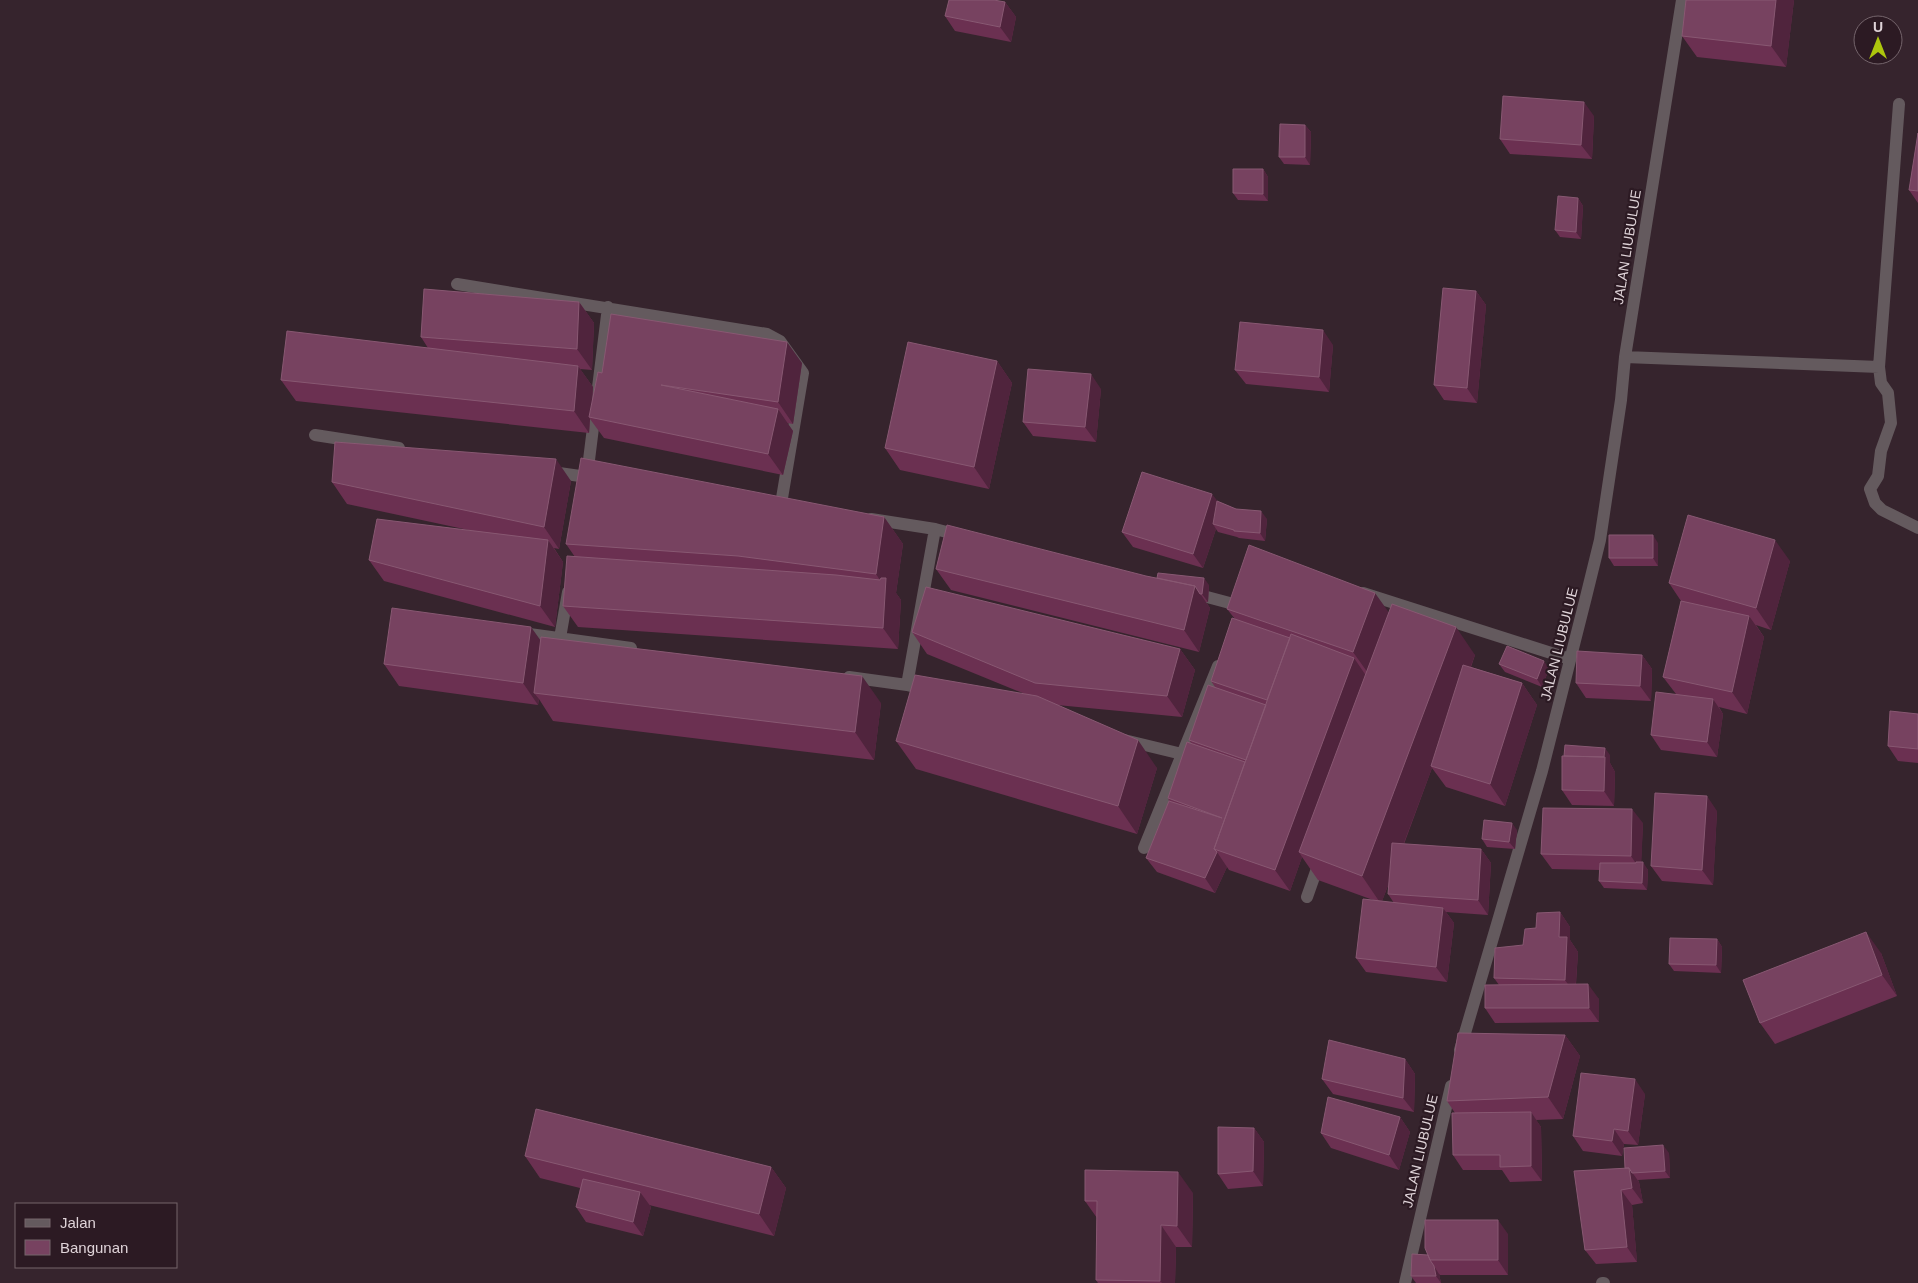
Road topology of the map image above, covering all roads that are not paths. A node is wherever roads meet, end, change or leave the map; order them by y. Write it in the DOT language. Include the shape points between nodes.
graph roads {
  1 [pos="1682,0"];
  2 [pos="1899,104"];
  3 [pos="457,284"];
  4 [pos="608,307"];
  5 [pos="1625,357"];
  6 [pos="1879,367"];
  7 [pos="315,435"];
  8 [pos="412,450"];
  9 [pos="538,470"];
  10 [pos="606,480"];
  11 [pos="586,482"];
  12 [pos="781,505"];
  13 [pos="858,517"];
  14 [pos="1918,528"];
  15 [pos="935,529"];
  16 [pos="976,540"];
  17 [pos="570,582"];
  18 [pos="1352,589"];
  19 [pos="1183,591"];
  20 [pos="1240,606"];
  21 [pos="512,631"];
  22 [pos="560,638"];
  23 [pos="647,650"];
  24 [pos="1224,650"];
  25 [pos="1570,659"];
  26 [pos="839,676"];
  27 [pos="907,685"];
  28 [pos="935,692"];
  29 [pos="1116,738"];
  30 [pos="1182,754"];
  31 [pos="1144,848"];
  32 [pos="1323,850"];
  33 [pos="1307,897"];
  34 [pos="1405,1283"];
  1 -- 5 [label="street, JALAN LIUBULUE"];
  2 -- 6 [label="street"];
  3 -- 4 [label="street"];
  4 -- 11 [label="street"];
  4 -- 12 [label="street" via="767,334 780,341 802,374"];
  5 -- 6 [label="street"];
  5 -- 25 [label="street, JALAN LIUBULUE" via="1600,540"];
  6 -- 14 [label="street" via="1881,383 1888,393 1890,423 1881,451 1878,476 1870,489 1875,503 1882,510"];
  7 -- 8 [label="street"];
  9 -- 11 [label="street"];
  10 -- 11 [label="street"];
  13 -- 15 [label="street"];
  15 -- 16 [label="street"];
  15 -- 27 [label="street"];
  17 -- 22 [label="street"];
  18 -- 25 [label="street" via="1404,611"];
  19 -- 20 [label="street"];
  21 -- 22 [label="street"];
  22 -- 23 [label="street"];
  24 -- 30 [label="street"];
  25 -- 34 [label="street, JALAN LIUBULUE" via="1542,771 1470,1012"];
  26 -- 27 [label="street"];
  27 -- 28 [label="street"];
  29 -- 30 [label="street"];
  30 -- 31 [label="street"];
  32 -- 33 [label="street"];
}
